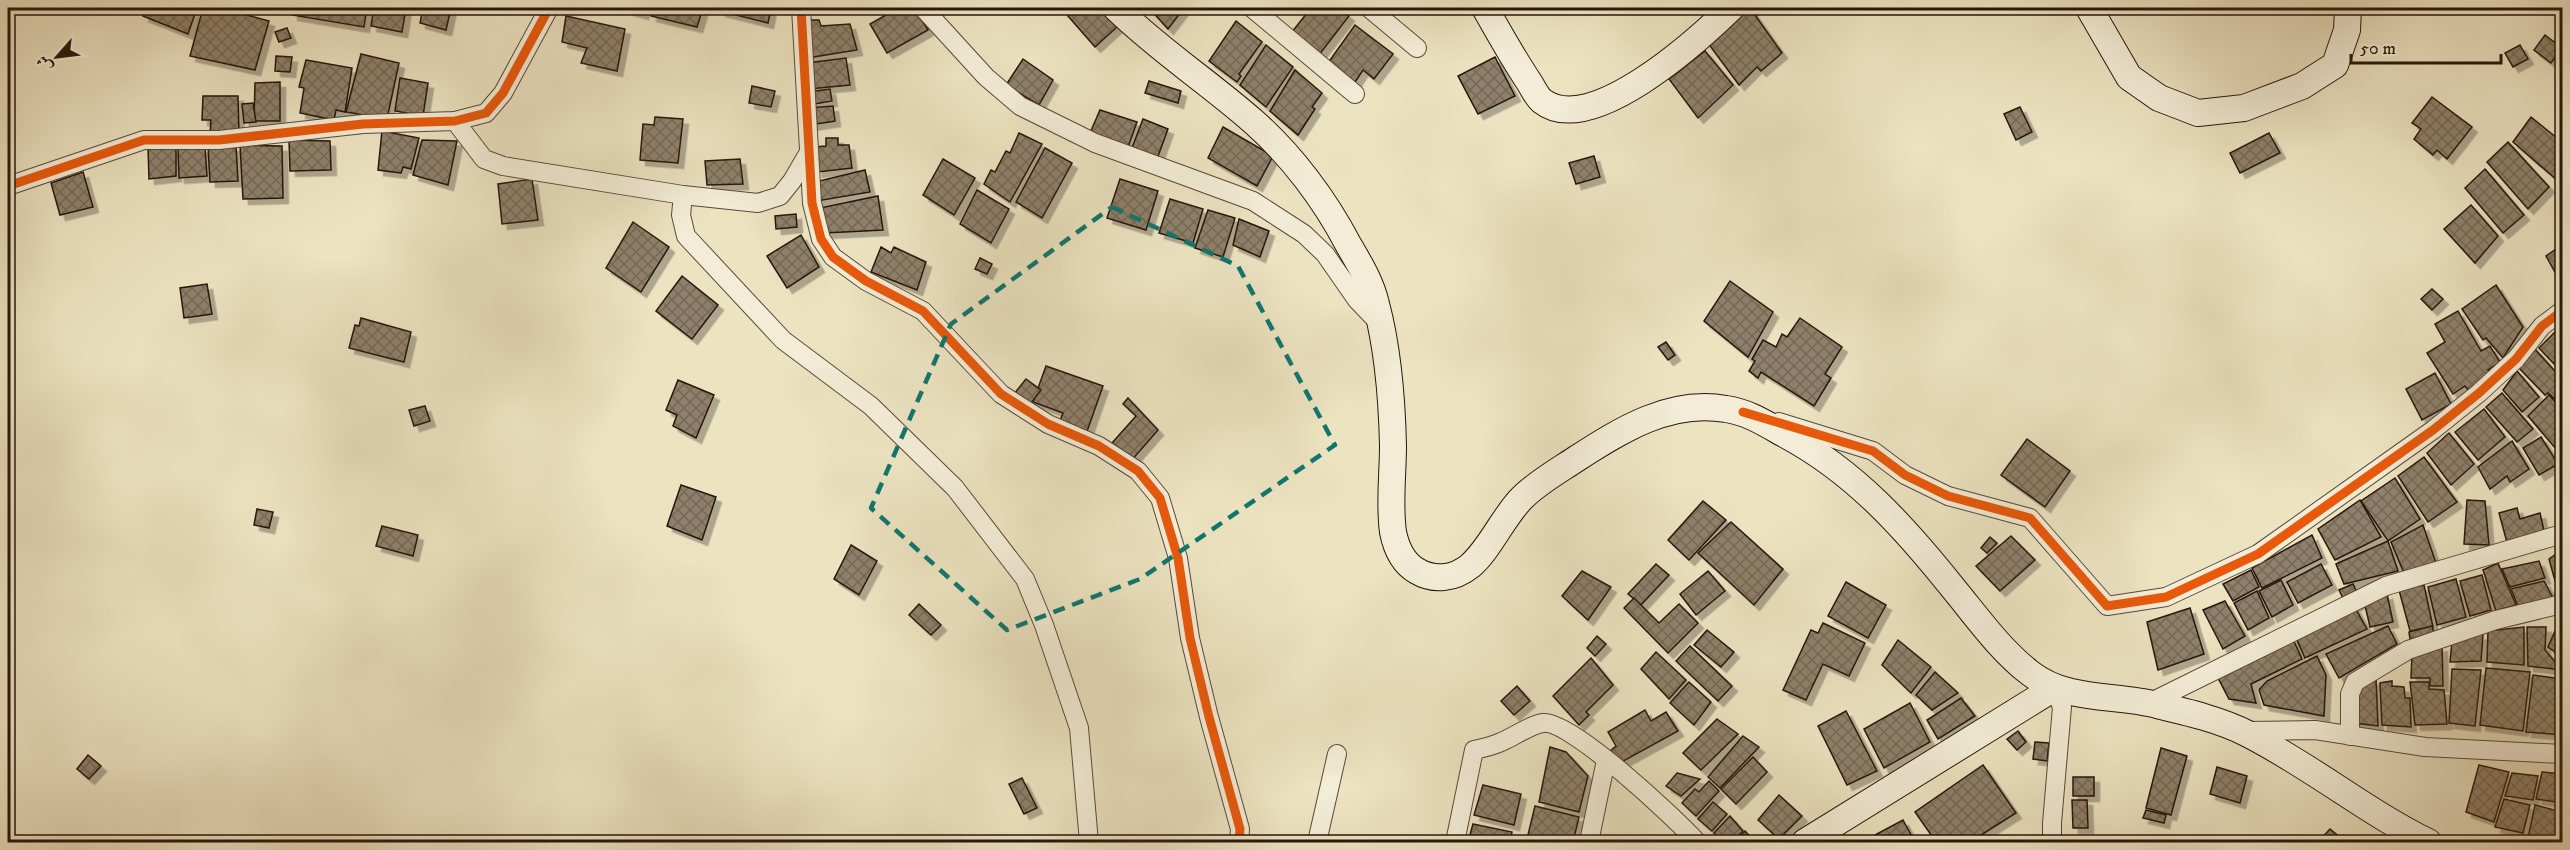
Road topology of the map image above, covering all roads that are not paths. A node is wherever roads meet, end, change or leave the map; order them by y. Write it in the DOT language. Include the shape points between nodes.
graph roads {
  1 [pos="549,8"];
  2 [pos="801,8"];
  3 [pos="923,8"];
  4 [pos="1116,8"];
  5 [pos="1252,8"];
  6 [pos="1369,8"];
  7 [pos="1485,8"];
  8 [pos="1731,8"];
  9 [pos="2089,8"];
  10 [pos="2348,8"];
  11 [pos="1417,48"];
  12 [pos="1354,94"];
  13 [pos="455,121"];
  14 [pos="809,152"];
  15 [pos="8,186"];
  16 [pos="683,195"];
  17 [pos="2562,311"];
  18 [pos="1381,326"];
  19 [pos="1743,412"];
  20 [pos="2562,534"];
  21 [pos="2562,604"];
  22 [pos="2054,688"];
  23 [pos="2149,703"];
  24 [pos="2243,731"];
  25 [pos="2350,736"];
  26 [pos="1337,754"];
  27 [pos="2562,754"];
  28 [pos="1606,760"];
  29 [pos="1089,843"];
  30 [pos="1239,843"];
  31 [pos="1317,843"];
  32 [pos="1455,843"];
  33 [pos="1589,843"];
  34 [pos="1697,843"];
  35 [pos="1804,843"];
  36 [pos="2052,843"];
  37 [pos="2428,843"];
  1 -- 13 [label="street" via="503,93 486,114"];
  2 -- 14 [label="street"];
  3 -- 18 [label="street" via="986,77 1020,106 1095,143 1252,201 1304,234 1325,254"];
  4 -- 18 [label="main road" via="1168,56 1257,124 1300,172 1338,224 1365,274"];
  5 -- 12 [label="street"];
  6 -- 11 [label="street"];
  7 -- 8 [label="main road" via="1543,101 1573,112 1614,97 1659,70"];
  9 -- 10 [label="main road" via="2129,77 2158,98 2198,113 2244,108 2302,86 2335,65 2347,30"];
  13 -- 15 [label="street" via="363,124 219,140 144,140"];
  13 -- 16 [label="street" via="484,159 503,166"];
  14 -- 16 [label="street" via="780,196 758,203"];
  14 -- 30 [label="street" via="812,203 821,239 833,257 866,281 923,311 1001,394 1048,424 1109,452 1137,471 1160,498 1178,558 1190,638 1240,830"];
  16 -- 29 [label="street" via="681,215 686,236 783,340 871,406 955,488 1025,579 1079,728"];
  17 -- 19 [label="street" via="2542,326 2516,359 2433,430 2258,554 2166,597 2107,606 2030,518 1948,496 1905,475 1873,451"];
  18 -- 19 [label="main road" via="1392,431 1393,530 1406,562 1435,579 1470,565 1522,498 1618,432 1664,412 1708,405"];
  19 -- 22 [label="main road" via="1820,453 1882,505 2008,654 2031,675"];
  20 -- 23 [label="street" via="2386,586"];
  21 -- 25 [label="street" via="2496,620 2408,650 2355,682 2350,694"];
  22 -- 23 [label="main road" via="2102,699"];
  22 -- 35 [label="main road"];
  22 -- 36 [label="street" via="2062,707"];
  23 -- 24 [label="main road"];
  24 -- 25 [label="street" via="2315,730"];
  24 -- 37 [label="main road"];
  25 -- 27 [label="street" via="2425,747"];
  26 -- 31 [label="street"];
  28 -- 32 [label="street" via="1554,723 1542,723 1498,744 1474,750"];
  28 -- 33 [label="street"];
  28 -- 34 [label="street" via="1672,815"];
}
